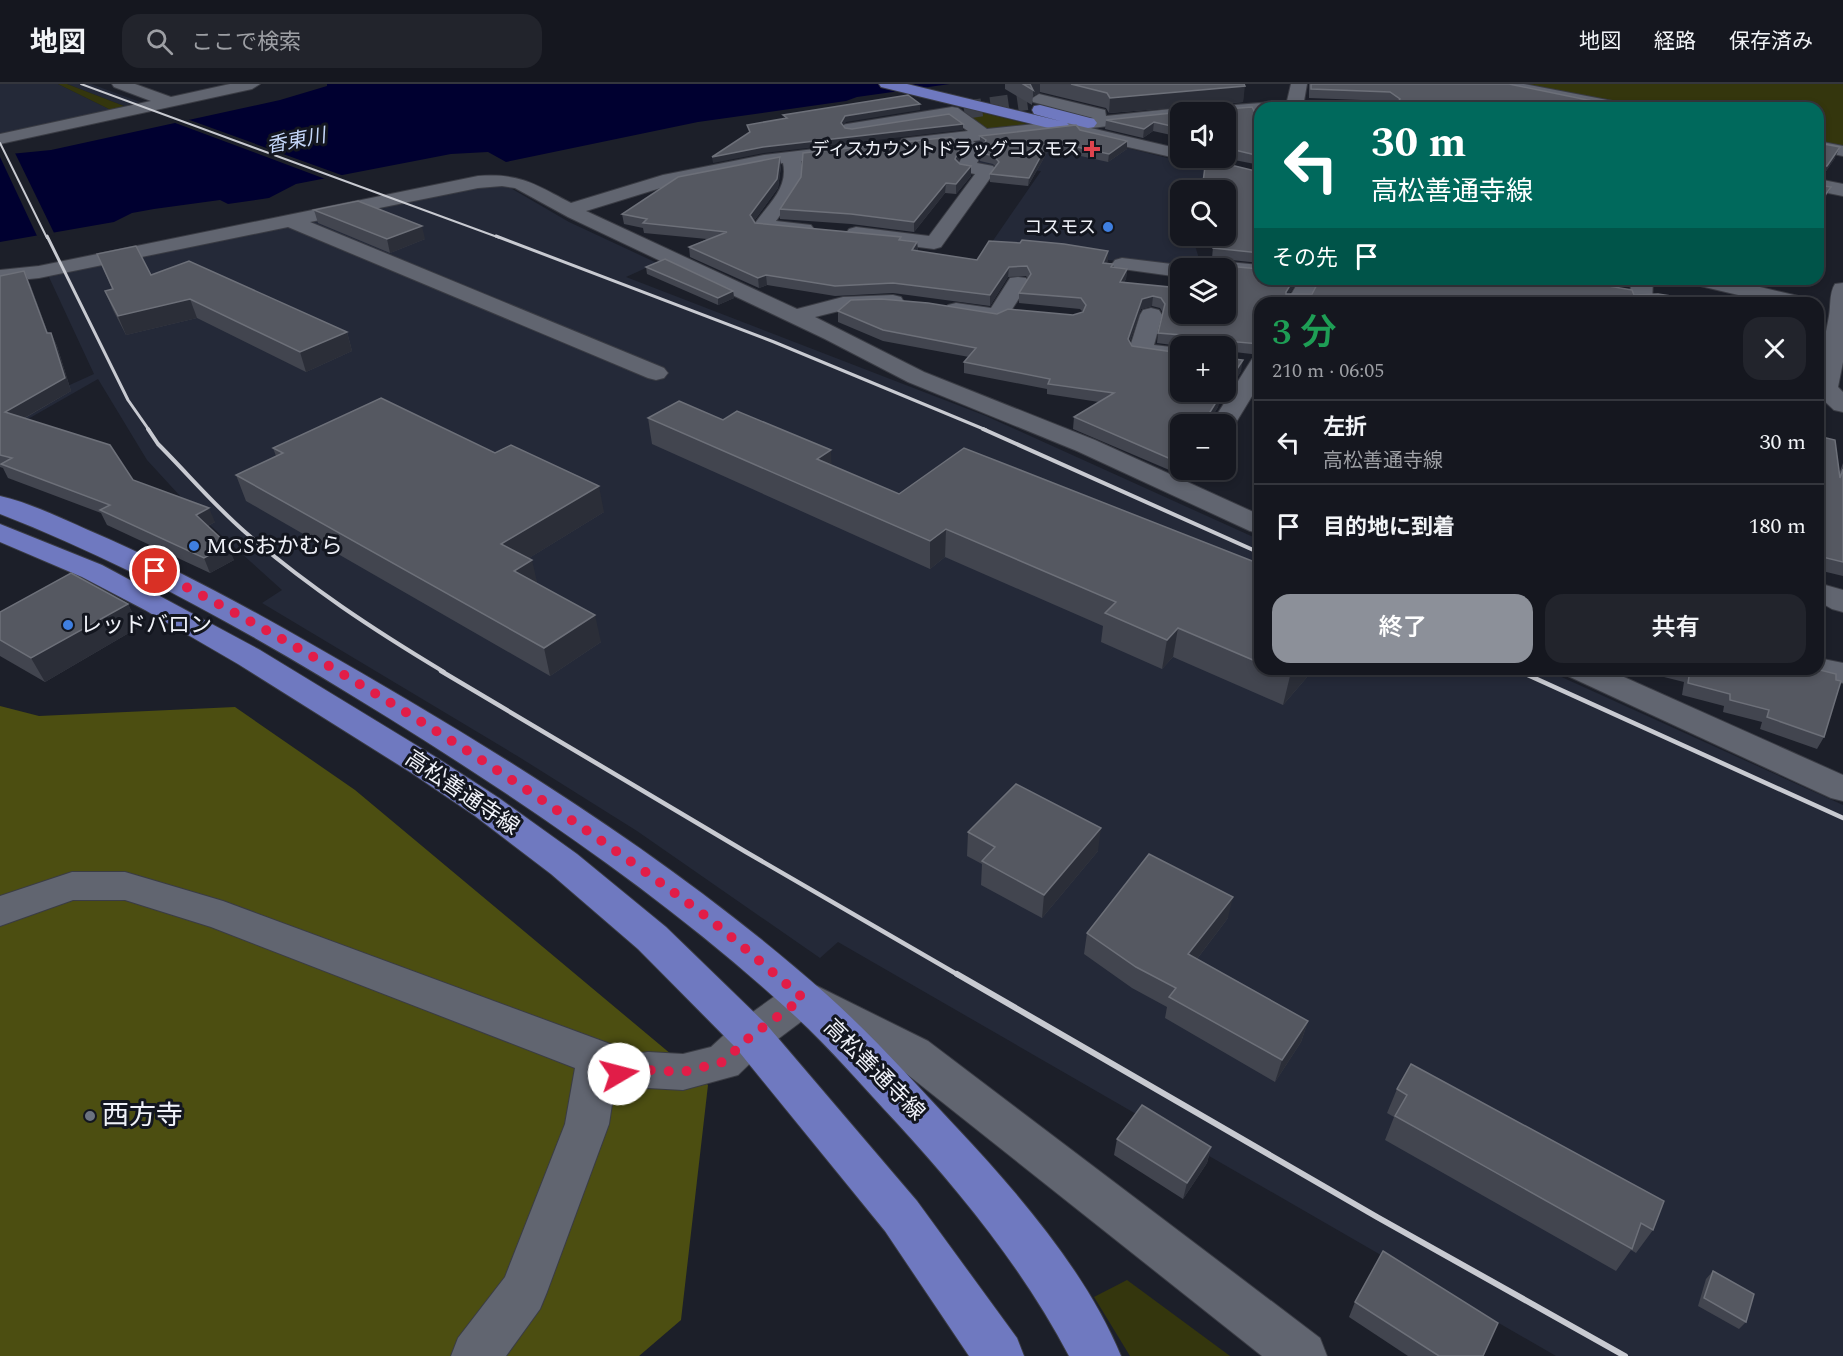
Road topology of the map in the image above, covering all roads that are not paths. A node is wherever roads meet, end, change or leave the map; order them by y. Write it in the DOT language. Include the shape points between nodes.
graph roads {
  1 [pos="120,84"];
  2 [pos="252,84"];
  3 [pos="887,84"];
  4 [pos="1299,84"];
  5 [pos="1499,84"];
  6 [pos="926,88"];
  7 [pos="167,100"];
  8 [pos="1033,100"];
  9 [pos="1295,102"];
  10 [pos="1592,102"];
  11 [pos="1254,109"];
  12 [pos="1236,110"];
  13 [pos="1170,114"];
  14 [pos="1084,116"];
  15 [pos="1060,126"];
  16 [pos="983,134"];
  17 [pos="0,138"];
  18 [pos="953,138"];
  19 [pos="772,142"];
  20 [pos="1170,142"];
  21 [pos="749,145"];
  22 [pos="886,145"];
  23 [pos="793,147"];
  24 [pos="1824,147"];
  25 [pos="864,148"];
  26 [pos="1843,151"];
  27 [pos="1170,152"];
  28 [pos="1824,186"];
  29 [pos="1843,190"];
  30 [pos="569,210"];
  31 [pos="288,220"];
  32 [pos="1122,264"];
  33 [pos="1236,269"];
  34 [pos="1170,270"];
  35 [pos="1254,270"];
  36 [pos="0,276"];
  37 [pos="1018,283"];
  38 [pos="1725,285"];
  39 [pos="1768,285"];
  40 [pos="1774,297"];
  41 [pos="1815,297"];
  42 [pos="1824,299"];
  43 [pos="1842,304"];
  44 [pos="1824,307"];
  45 [pos="1001,310"];
  46 [pos="1025,312"];
  47 [pos="1151,315"];
  48 [pos="795,317"];
  49 [pos="1170,354"];
  50 [pos="1254,367"];
  51 [pos="656,373"];
  52 [pos="1830,396"];
  53 [pos="1229,414"];
  54 [pos="1170,473"];
  55 [pos="1191,480"];
  56 [pos="0,504"];
  57 [pos="1254,521"];
  58 [pos="0,532"];
  59 [pos="1824,594"];
  60 [pos="1843,603"];
  61 [pos="1824,669"];
  62 [pos="1843,674"];
  63 [pos="1592,675"];
  64 [pos="1843,789"];
  65 [pos="0,911"];
  66 [pos="803,998"];
  67 [pos="751,1036"];
  68 [pos="598,1058"];
  69 [pos="476,1356"];
  70 [pos="999,1356"];
  71 [pos="1096,1356"];
  72 [pos="1302,1356"];
  1 -- 7 [label="street"];
  2 -- 7 [label="street"];
  3 -- 6 [label="main road"];
  4 -- 9 [label="street"];
  5 -- 10 [label="street"];
  6 -- 14 [label="main road" via="950,89"];
  6 -- 15 [label="main road"];
  7 -- 17 [label="street"];
  8 -- 14 [label="street"];
  11 -- 12 [label="street"];
  13 -- 14 [label="street" via="1122,119"];
  14 -- 15 [label="street"];
  14 -- 20 [label="street"];
  15 -- 16 [label="street"];
  15 -- 27 [label="street"];
  16 -- 18 [label="street"];
  16 -- 23 [label="street" via="958,111"];
  18 -- 22 [label="street"];
  18 -- 23 [label="street" via="975,149 966,167 987,170 934,243 763,226 791,186 796,172"];
  19 -- 21 [label="street"];
  23 -- 25 [label="street"];
  23 -- 30 [label="street" via="663,181 606,190"];
  24 -- 26 [label="street"];
  28 -- 29 [label="street"];
  30 -- 31 [label="street" via="521,184 502,180"];
  30 -- 48 [label="street"];
  31 -- 36 [label="street" via="39,272"];
  31 -- 51 [label="street"];
  32 -- 34 [label="street"];
  33 -- 35 [label="street"];
  37 -- 45 [label="street"];
  38 -- 40 [label="street"];
  39 -- 41 [label="street"];
  42 -- 43 [label="street"];
  43 -- 44 [label="street"];
  43 -- 52 [label="street" via="1826,390"];
  45 -- 46 [label="street"];
  45 -- 48 [label="street" via="997,315 897,302 843,302"];
  47 -- 49 [label="street" via="1141,350"];
  48 -- 54 [label="street" via="868,355 1015,419"];
  50 -- 53 [label="street"];
  55 -- 57 [label="street"];
  56 -- 66 [label="main road, 高松善通寺線" via="55,524 188,588 281,638 457,744 521,784 696,909"];
  58 -- 67 [label="main road, 高松善通寺線" via="92,571 156,604 249,657 488,807 652,938"];
  59 -- 60 [label="street"];
  61 -- 62 [label="street"];
  63 -- 64 [label="street"];
  65 -- 68 [label="street" via="72,886 125,886 223,916"];
  66 -- 67 [label="street"];
  66 -- 71 [label="main road, 高松善通寺線" via="936,1134 1015,1229"];
  66 -- 72 [label="street" via="913,1054"];
  67 -- 68 [label="street" via="723,1062 683,1072 648,1070 619,1074"];
  67 -- 70 [label="main road, 高松善通寺線" via="902,1216"];
  68 -- 69 [label="street" via="587,1125 523,1292"];
}
